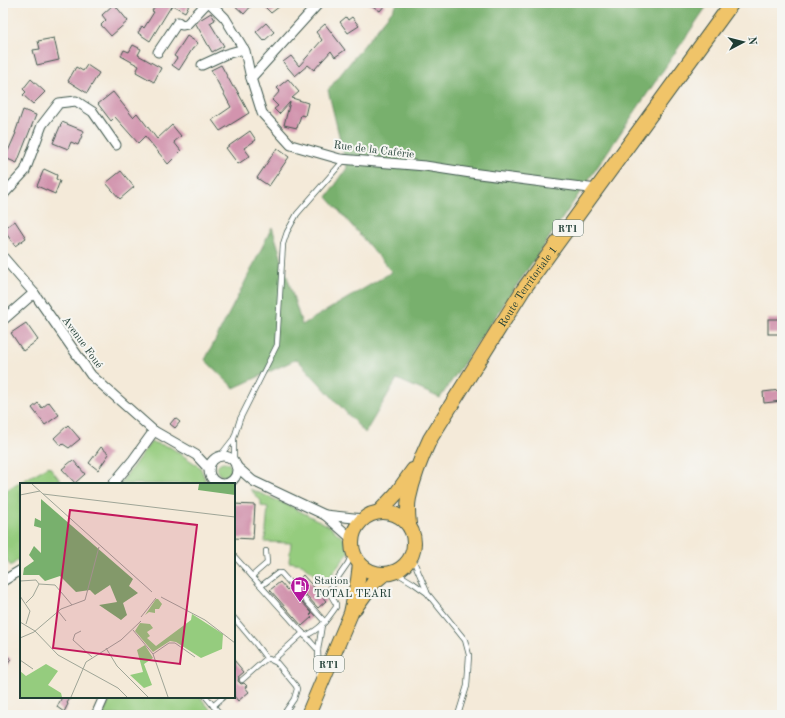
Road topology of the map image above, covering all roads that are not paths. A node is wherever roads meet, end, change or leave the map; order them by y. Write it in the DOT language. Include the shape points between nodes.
graph roads {
  1 [pos="207,3"];
  2 [pos="210,3"];
  3 [pos="319,3"];
  4 [pos="732,3"];
  5 [pos="244,49"];
  6 [pos="158,52"];
  7 [pos="202,65"];
  8 [pos="251,78"];
  9 [pos="116,144"];
  10 [pos="345,159"];
  11 [pos="597,188"];
  12 [pos="3,195"];
  13 [pos="3,257"];
  14 [pos="34,293"];
  15 [pos="3,320"];
  16 [pos="154,431"];
  17 [pos="234,438"];
  18 [pos="196,455"];
  19 [pos="218,457"];
  20 [pos="419,462"];
  21 [pos="235,464"];
  22 [pos="210,476"];
  23 [pos="232,480"];
  24 [pos="253,481"];
  25 [pos="114,483"];
  26 [pos="220,483"];
  27 [pos="227,483"];
  28 [pos="380,511"];
  29 [pos="325,515"];
  30 [pos="363,519"];
  31 [pos="409,524"];
  32 [pos="352,545"];
  33 [pos="266,551"];
  34 [pos="235,557"];
  35 [pos="412,557"];
  36 [pos="360,564"];
  37 [pos="20,571"];
  38 [pos="389,573"];
  39 [pos="252,576"];
  40 [pos="3,581"];
  41 [pos="261,586"];
  42 [pos="427,594"];
  43 [pos="351,613"];
  44 [pos="235,619"];
  45 [pos="323,624"];
  46 [pos="304,635"];
  47 [pos="318,650"];
  48 [pos="266,659"];
  49 [pos="273,660"];
  50 [pos="242,680"];
  51 [pos="319,688"];
  52 [pos="104,698"];
  53 [pos="207,698"];
  54 [pos="222,698"];
  55 [pos="213,706"];
  56 [pos="96,715"];
  57 [pos="222,715"];
  58 [pos="283,715"];
  59 [pos="308,715"];
  60 [pos="458,715"];
  1 -- 6 [label="street" via="187,24 182,25 178,22"];
  2 -- 5 [label="street, Rue de la Caférie" via="225,18"];
  3 -- 8 [label="street"];
  4 -- 11 [label="main road, Route Territoriale 1 / RT1"];
  5 -- 7 [label="street"];
  5 -- 8 [label="street, Rue de la Caférie"];
  8 -- 10 [label="street, Rue de la Caférie" via="262,113 291,145"];
  9 -- 12 [label="street" via="93,112 76,101 59,103 42,125 25,171"];
  10 -- 11 [label="street, Rue de la Caférie" via="424,166"];
  10 -- 17 [label="lane" via="297,214 287,232 277,345 240,419"];
  11 -- 20 [label="main road, Route Territoriale 1 / RT1" via="523,290 430,439"];
  13 -- 14 [label="street, Avenue Foué"];
  14 -- 15 [label="street"];
  14 -- 16 [label="street, Avenue Foué" via="91,375"];
  16 -- 18 [label="street, Avenue Foué"];
  16 -- 25 [label="street"];
  17 -- 19 [label="lane"];
  17 -- 21 [label="lane"];
  18 -- 19 [label="street, Avenue Foué"];
  18 -- 22 [label="street, Avenue Foué"];
  19 -- 21 [label="street" via="228,457"];
  19 -- 22 [label="street" via="213,461"];
  20 -- 28 [label="main road, Route Territoriale 1 / RT1"];
  20 -- 31 [label="main road, Route Territoriale 1 / RT1" via="409,498"];
  21 -- 23 [label="street" via="236,473"];
  21 -- 24 [label="street"];
  22 -- 26 [label="street"];
  23 -- 24 [label="street"];
  23 -- 27 [label="street"];
  24 -- 29 [label="street"];
  28 -- 30 [label="main road"];
  28 -- 31 [label="main road" via="396,514"];
  29 -- 30 [label="street"];
  29 -- 32 [label="street"];
  30 -- 32 [label="main road" via="354,531"];
  31 -- 35 [label="main road" via="415,540"];
  32 -- 36 [label="main road"];
  32 -- 45 [label="lane" via="348,562 329,592 336,607"];
  33 -- 39 [label="lane" via="267,563"];
  34 -- 39 [label="lane"];
  35 -- 38 [label="main road" via="402,569"];
  35 -- 42 [label="lane"];
  36 -- 38 [label="main road" via="375,573"];
  36 -- 43 [label="main road, RT1"];
  37 -- 40 [label="street"];
  38 -- 42 [label="lane" via="413,583"];
  38 -- 43 [label="main road, RT1" via="373,583"];
  39 -- 41 [label="lane"];
  41 -- 45 [label="lane" via="278,572 281,573"];
  41 -- 46 [label="lane"];
  42 -- 60 [label="lane" via="464,640 469,655 467,686"];
  43 -- 51 [label="main road, RT1"];
  44 -- 48 [label="lane"];
  45 -- 46 [label="lane" via="316,631"];
  45 -- 47 [label="lane"];
  46 -- 47 [label="lane"];
  46 -- 49 [label="lane"];
  47 -- 51 [label="lane"];
  48 -- 49 [label="lane"];
  48 -- 50 [label="lane"];
  49 -- 58 [label="lane" via="297,689 294,699"];
  51 -- 59 [label="main road, RT1"];
  52 -- 56 [label="street"];
  53 -- 55 [label="lane"];
  54 -- 55 [label="lane"];
  55 -- 57 [label="lane"];
}
